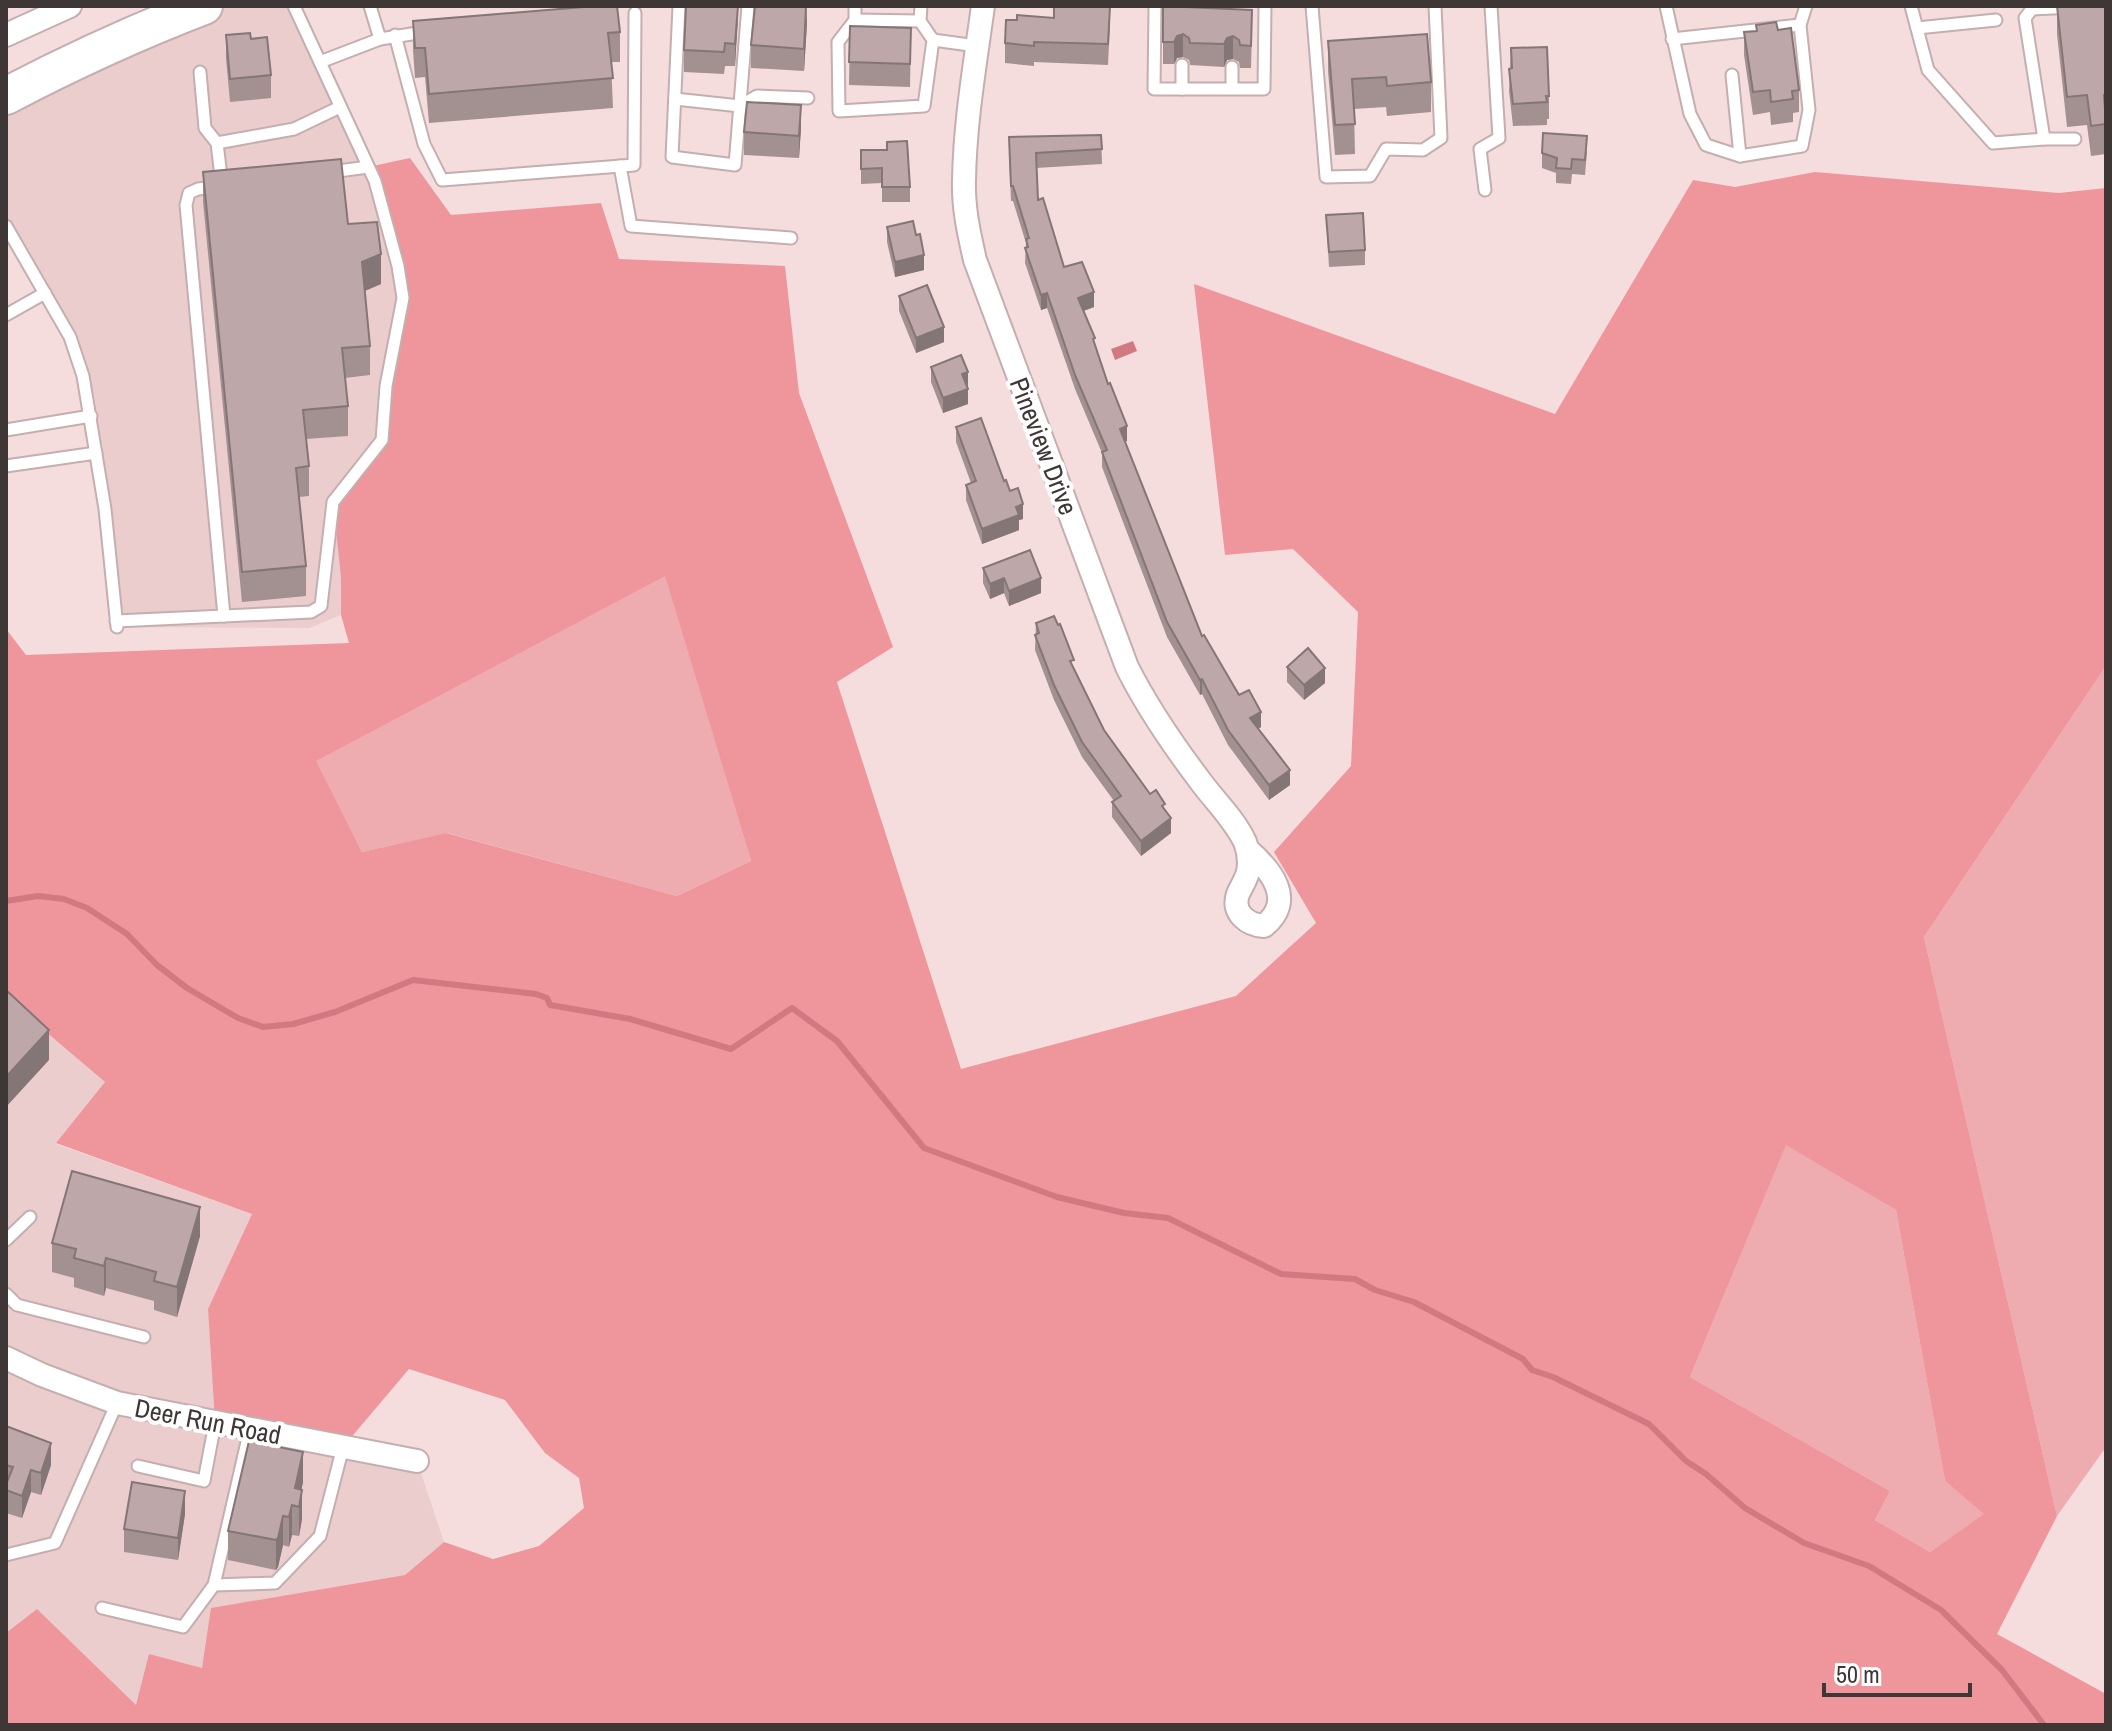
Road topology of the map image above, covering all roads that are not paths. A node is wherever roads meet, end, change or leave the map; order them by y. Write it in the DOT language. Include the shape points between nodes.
graph roads {
  1 [pos="70,6"];
  2 [pos="204,6"];
  3 [pos="294,6"];
  4 [pos="370,6"];
  5 [pos="679,6"];
  6 [pos="748,6"];
  7 [pos="855,6"];
  8 [pos="921,6"];
  9 [pos="983,6"];
  10 [pos="1265,6"];
  11 [pos="1312,6"];
  12 [pos="1435,6"];
  13 [pos="1491,6"];
  14 [pos="1666,6"];
  15 [pos="1806,6"];
  16 [pos="1911,6"];
  17 [pos="2096,6"];
  18 [pos="2032,7"];
  19 [pos="635,10"];
  20 [pos="1155,12"];
  21 [pos="620,15"];
  22 [pos="1168,19"];
  23 [pos="855,20"];
  24 [pos="1996,20"];
  25 [pos="920,21"];
  26 [pos="1800,25"];
  27 [pos="1917,28"];
  28 [pos="440,31"];
  29 [pos="6,35"];
  30 [pos="395,35"];
  31 [pos="380,39"];
  32 [pos="1672,39"];
  33 [pos="933,40"];
  34 [pos="977,46"];
  35 [pos="320,62"];
  36 [pos="1182,65"];
  37 [pos="1232,67"];
  38 [pos="200,72"];
  39 [pos="1732,75"];
  40 [pos="1232,88"];
  41 [pos="1182,89"];
  42 [pos="6,96"];
  43 [pos="808,98"];
  44 [pos="675,99"];
  45 [pos="740,106"];
  46 [pos="340,107"];
  47 [pos="2044,139"];
  48 [pos="2075,139"];
  49 [pos="217,143"];
  50 [pos="1740,156"];
  51 [pos="620,166"];
  52 [pos="368,167"];
  53 [pos="324,172"];
  54 [pos="237,184"];
  55 [pos="222,186"];
  56 [pos="1485,190"];
  57 [pos="6,226"];
  58 [pos="791,238"];
  59 [pos="45,293"];
  60 [pos="6,315"];
  61 [pos="91,416"];
  62 [pos="6,430"];
  63 [pos="96,453"];
  64 [pos="6,466"];
  65 [pos="224,616"];
  66 [pos="1247,849"];
  67 [pos="30,1217"];
  68 [pos="6,1240"];
  69 [pos="6,1294"];
  70 [pos="144,1337"];
  71 [pos="6,1358"];
  72 [pos="117,1403"];
  73 [pos="215,1423"];
  74 [pos="250,1429"];
  75 [pos="343,1447"];
  76 [pos="417,1461"];
  77 [pos="138,1466"];
  78 [pos="6,1555"];
  79 [pos="214,1585"];
  80 [pos="102,1608"];
  1 -- 29 [label="street"];
  2 -- 42 [label="main road" via="103,47"];
  3 -- 35 [label="lane"];
  4 -- 31 [label="lane"];
  5 -- 44 [label="lane"];
  6 -- 45 [label="lane"];
  7 -- 23 [label="lane"];
  8 -- 25 [label="lane"];
  9 -- 34 [label="street, Pineview Drive"];
  10 -- 40 [label="lane" via="1259,22 1264,89"];
  11 -- 12 [label="lane" via="1326,177 1370,176 1386,149 1423,150 1441,138"];
  13 -- 56 [label="lane" via="1499,138 1480,149"];
  14 -- 32 [label="lane"];
  15 -- 26 [label="lane"];
  16 -- 27 [label="lane"];
  17 -- 18 [label="lane"];
  18 -- 47 [label="lane" via="2025,18"];
  19 -- 21 [label="lane"];
  19 -- 51 [label="lane" via="634,165"];
  20 -- 22 [label="lane"];
  20 -- 41 [label="lane" via="1154,89"];
  23 -- 25 [label="lane"];
  23 -- 33 [label="lane" via="838,42 839,111 924,106"];
  24 -- 27 [label="lane"];
  25 -- 33 [label="lane"];
  26 -- 32 [label="lane"];
  26 -- 50 [label="lane" via="1809,110 1802,146"];
  27 -- 47 [label="lane" via="1928,70 1993,143"];
  28 -- 30 [label="lane"];
  30 -- 31 [label="lane"];
  30 -- 51 [label="lane" via="424,144 442,180"];
  31 -- 35 [label="lane"];
  32 -- 50 [label="lane" via="1690,114 1706,145"];
  33 -- 34 [label="lane"];
  34 -- 66 [label="street, Pineview Drive" via="964,182 967,221 983,285 1127,667 1153,716"];
  35 -- 46 [label="lane"];
  36 -- 41 [label="lane"];
  37 -- 40 [label="lane"];
  38 -- 49 [label="lane" via="205,128"];
  39 -- 50 [label="lane"];
  40 -- 41 [label="lane"];
  43 -- 45 [label="lane" via="757,96"];
  44 -- 45 [label="lane"];
  44 -- 45 [label="lane" via="672,157 735,165"];
  46 -- 49 [label="lane" via="294,129"];
  46 -- 52 [label="lane"];
  47 -- 48 [label="lane"];
  49 -- 55 [label="lane"];
  51 -- 58 [label="lane" via="631,226"];
  52 -- 53 [label="lane"];
  52 -- 65 [label="lane" via="403,298 382,440 333,502 321,606 311,612"];
  54 -- 55 [label="lane"];
  55 -- 65 [label="lane" via="189,193 186,205"];
  57 -- 59 [label="lane"];
  59 -- 60 [label="lane"];
  59 -- 61 [label="lane" via="70,337"];
  61 -- 62 [label="lane"];
  61 -- 63 [label="lane"];
  63 -- 64 [label="lane"];
  63 -- 65 [label="lane" via="116,624"];
  67 -- 68 [label="lane"];
  69 -- 70 [label="lane" via="17,1305"];
  71 -- 72 [label="street, Deer Run Road"];
  72 -- 73 [label="street, Deer Run Road"];
  72 -- 78 [label="lane" via="55,1543"];
  73 -- 74 [label="street, Deer Run Road"];
  73 -- 77 [label="lane" via="204,1481"];
  74 -- 75 [label="street, Deer Run Road"];
  74 -- 79 [label="lane"];
  75 -- 76 [label="street, Deer Run Road"];
  75 -- 79 [label="lane" via="320,1536 275,1583"];
  79 -- 80 [label="lane" via="183,1627"];
}
